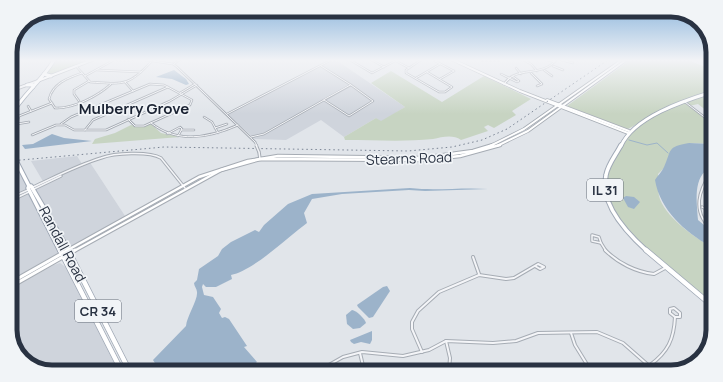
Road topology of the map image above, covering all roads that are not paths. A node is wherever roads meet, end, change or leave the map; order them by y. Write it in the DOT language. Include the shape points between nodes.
graph roads {
  1 [pos="41,78"];
  2 [pos="46,78"];
  3 [pos="70,78"];
  4 [pos="86,78"];
  5 [pos="135,78"];
  6 [pos="188,78"];
  7 [pos="298,78"];
  8 [pos="339,78"];
  9 [pos="416,78"];
  10 [pos="491,78"];
  11 [pos="509,78"];
  12 [pos="515,78"];
  13 [pos="536,78"];
  14 [pos="598,78"];
  15 [pos="600,78"];
  16 [pos="440,79"];
  17 [pos="39,80"];
  18 [pos="89,81"];
  19 [pos="125,82"];
  20 [pos="111,84"];
  21 [pos="504,84"];
  22 [pos="27,85"];
  23 [pos="196,85"];
  24 [pos="351,86"];
  25 [pos="537,86"];
  26 [pos="33,87"];
  27 [pos="168,87"];
  28 [pos="17,89"];
  29 [pos="133,91"];
  30 [pos="180,94"];
  31 [pos="706,94"];
  32 [pos="324,100"];
  33 [pos="79,101"];
  34 [pos="685,102"];
  35 [pos="52,103"];
  36 [pos="17,104"];
  37 [pos="28,106"];
  38 [pos="560,106"];
  39 [pos="31,111"];
  40 [pos="227,114"];
  41 [pos="204,117"];
  42 [pos="706,118"];
  43 [pos="128,119"];
  44 [pos="29,122"];
  45 [pos="151,123"];
  46 [pos="60,124"];
  47 [pos="227,124"];
  48 [pos="238,125"];
  49 [pos="215,128"];
  50 [pos="85,130"];
  51 [pos="181,130"];
  52 [pos="194,130"];
  53 [pos="628,132"];
  54 [pos="167,134"];
  55 [pos="218,134"];
  56 [pos="32,135"];
  57 [pos="178,136"];
  58 [pos="251,137"];
  59 [pos="260,158"];
  60 [pos="17,163"];
  61 [pos="706,180"];
  62 [pos="185,187"];
  63 [pos="31,189"];
  64 [pos="17,196"];
  65 [pos="701,206"];
  66 [pos="706,208"];
  67 [pos="706,224"];
  68 [pos="601,244"];
  69 [pos="68,252"];
  70 [pos="62,256"];
  71 [pos="473,256"];
  72 [pos="535,266"];
  73 [pos="666,267"];
  74 [pos="479,274"];
  75 [pos="17,279"];
  76 [pos="17,283"];
  77 [pos="706,300"];
  78 [pos="675,317"];
  79 [pos="571,333"];
  80 [pos="446,341"];
  81 [pos="422,352"];
  82 [pos="360,353"];
  83 [pos="118,365"];
  84 [pos="126,365"];
  85 [pos="328,365"];
  86 [pos="363,365"];
  87 [pos="449,365"];
  88 [pos="587,365"];
  89 [pos="650,365"];
  1 -- 17 [label="main road"];
  2 -- 17 [label="main road"];
  3 -- 35 [label="street" via="62,81 49,96"];
  4 -- 18 [label="street"];
  5 -- 19 [label="street"];
  6 -- 23 [label="street"];
  7 -- 40 [label="street"];
  8 -- 24 [label="street"];
  9 -- 16 [label="street" via="439,92 446,92 452,87"];
  10 -- 21 [label="main road"];
  11 -- 12 [label="street" via="519,81"];
  11 -- 21 [label="street"];
  13 -- 25 [label="street" via="542,84"];
  14 -- 38 [label="main road, Stearns Road"];
  15 -- 38 [label="main road, Stearns Road"];
  17 -- 22 [label="street"];
  17 -- 26 [label="main road"];
  18 -- 20 [label="street"];
  18 -- 33 [label="street" via="74,91"];
  19 -- 20 [label="street"];
  19 -- 29 [label="street"];
  20 -- 33 [label="street" via="104,91"];
  21 -- 38 [label="main road"];
  22 -- 26 [label="main road"];
  22 -- 28 [label="street"];
  23 -- 30 [label="street"];
  23 -- 40 [label="street"];
  24 -- 32 [label="street"];
  24 -- 32 [label="street" via="373,102 349,116"];
  26 -- 36 [label="main road"];
  27 -- 29 [label="street" via="152,84"];
  27 -- 30 [label="street"];
  27 -- 50 [label="street" via="94,120"];
  29 -- 46 [label="street"];
  30 -- 43 [label="street"];
  30 -- 45 [label="street" via="192,100 192,103"];
  31 -- 34 [label="main road, IL 31"];
  32 -- 58 [label="street" via="264,134"];
  33 -- 35 [label="street" via="61,108 56,108"];
  34 -- 42 [label="street"];
  34 -- 53 [label="main road, IL 31"];
  35 -- 39 [label="street"];
  37 -- 39 [label="street"];
  38 -- 53 [label="main road"];
  38 -- 59 [label="main road, Stearns Road" via="507,139 478,150 454,155 422,158 308,155"];
  39 -- 44 [label="street" via="19,116 17,124"];
  40 -- 48 [label="street"];
  41 -- 49 [label="street" via="212,122"];
  43 -- 45 [label="street" via="137,127"];
  43 -- 50 [label="street" via="106,130"];
  45 -- 54 [label="street"];
  46 -- 50 [label="street" via="74,130"];
  46 -- 56 [label="street"];
  47 -- 49 [label="street"];
  48 -- 55 [label="street"];
  48 -- 58 [label="street"];
  49 -- 55 [label="street"];
  51 -- 52 [label="street"];
  51 -- 54 [label="street" via="182,128 178,127"];
  51 -- 57 [label="street"];
  53 -- 73 [label="main road, IL 31" via="605,177 607,195 614,213 624,227"];
  54 -- 57 [label="street"];
  55 -- 57 [label="street" via="208,137"];
  58 -- 59 [label="street, bridge"];
  59 -- 62 [label="main road, Stearns Road" via="224,166 199,177"];
  60 -- 63 [label="main road, Randall Road / CR 34"];
  61 -- 65 [label="street" via="700,189"];
  62 -- 63 [label="street" via="161,158 150,154 102,157"];
  62 -- 69 [label="main road, Stearns Road"];
  63 -- 64 [label="street"];
  63 -- 69 [label="main road, Randall Road / CR 34"];
  63 -- 70 [label="main road, Randall Road / CR 34"];
  65 -- 66 [label="street"];
  65 -- 67 [label="street" via="702,219"];
  68 -- 68 [label="street" via="600,237 592,235 592,241"];
  68 -- 73 [label="street" via="619,261 636,271 654,274"];
  69 -- 70 [label="main road, Stearns Road"];
  69 -- 84 [label="main road, Randall Road / CR 34"];
  70 -- 75 [label="main road"];
  70 -- 76 [label="main road"];
  70 -- 83 [label="main road, Randall Road / CR 34"];
  71 -- 74 [label="street"];
  72 -- 74 [label="street" via="514,278"];
  73 -- 77 [label="main road, IL 31"];
  74 -- 81 [label="street" via="439,292 418,311 412,322 412,329"];
  78 -- 78 [label="street" via="670,312 671,308 680,313 680,317"];
  78 -- 89 [label="street" via="673,338 669,348 662,357"];
  79 -- 80 [label="street" via="538,333 516,341 493,343"];
  79 -- 88 [label="street"];
  79 -- 89 [label="street" via="597,332 608,336 623,343"];
  80 -- 81 [label="street"];
  80 -- 87 [label="street"];
  81 -- 82 [label="street" via="406,356"];
  82 -- 85 [label="street" via="338,359"];
  82 -- 86 [label="street"];
}
